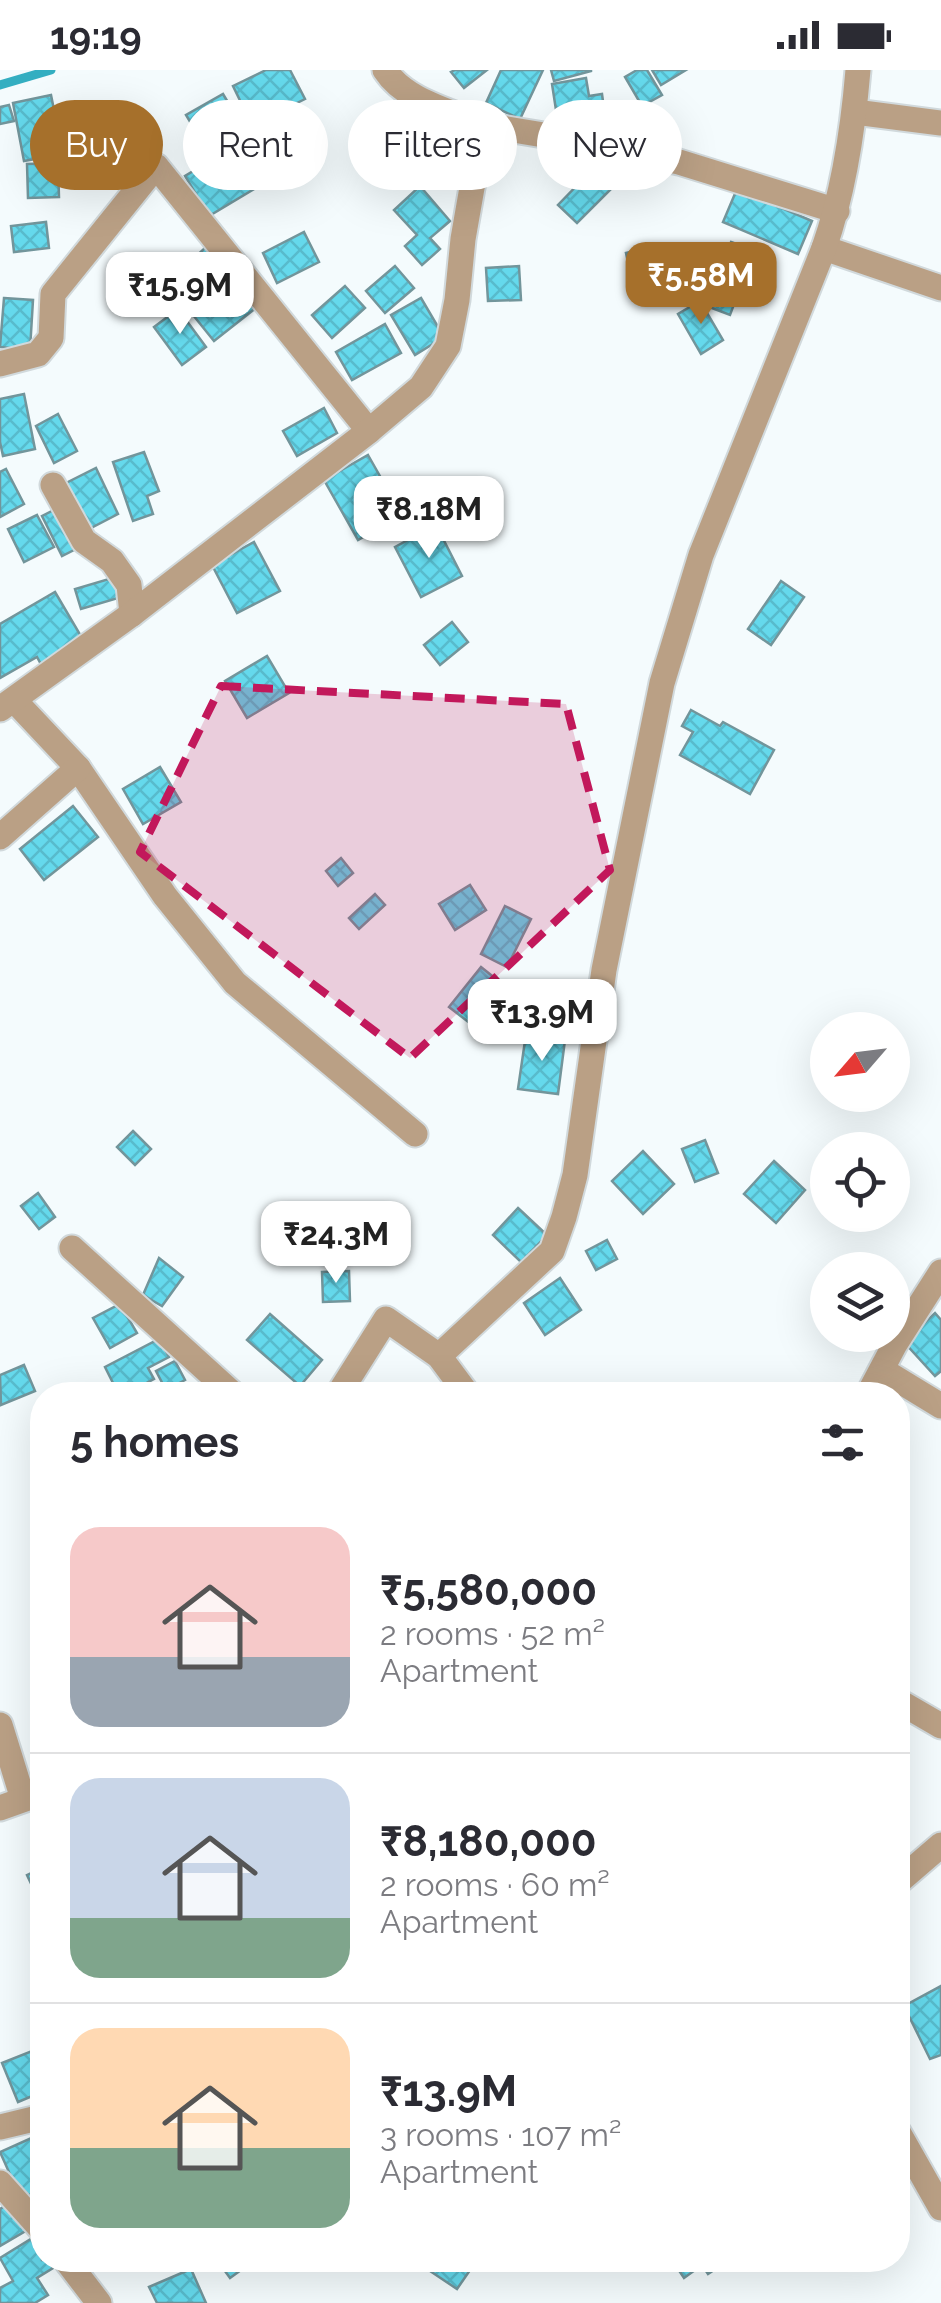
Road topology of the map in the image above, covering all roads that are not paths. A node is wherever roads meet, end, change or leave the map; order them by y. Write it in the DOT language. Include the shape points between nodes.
graph roads {
  1 [pos="385,70"];
  2 [pos="858,70"];
  3 [pos="423,100"];
  4 [pos="855,112"];
  5 [pos="941,123"];
  6 [pos="517,131"];
  7 [pos="472,190"];
  8 [pos="837,211"];
  9 [pos="824,248"];
  10 [pos="941,288"];
  11 [pos="0,364"];
  12 [pos="369,431"];
  13 [pos="53,484"];
  14 [pos="132,614"];
  15 [pos="7,704"];
  16 [pos="78,768"];
  17 [pos="0,837"];
  18 [pos="416,1134"];
  19 [pos="72,1248"];
  20 [pos="941,1272"];
  21 [pos="439,1356"];
  22 [pos="882,1370"];
  23 [pos="220,1382"];
  24 [pos="346,1382"];
  25 [pos="458,1382"];
  26 [pos="875,1382"];
  27 [pos="902,1382"];
  28 [pos="910,1387"];
  29 [pos="941,1406"];
  30 [pos="910,1708"];
  31 [pos="0,1724"];
  32 [pos="941,1726"];
  33 [pos="22,1800"];
  34 [pos="941,1845"];
  35 [pos="910,1872"];
  36 [pos="30,2119"];
  37 [pos="0,2127"];
  38 [pos="910,2153"];
  39 [pos="0,2183"];
  40 [pos="941,2208"];
  41 [pos="30,2217"];
  42 [pos="75,2272"];
  43 [pos="98,2303"];
  1 -- 3 [label="street"];
  2 -- 4 [label="street"];
  4 -- 5 [label="street"];
  4 -- 8 [label="street"];
  6 -- 8 [label="street" via="679,162"];
  7 -- 12 [label="street" via="448,346 420,387"];
  8 -- 9 [label="street"];
  9 -- 10 [label="street"];
  9 -- 21 [label="street" via="701,556 662,683 604,970 564,1217 552,1251"];
  11 -- 12 [label="street" via="38,354 51,338 52,294 156,166"];
  12 -- 14 [label="street"];
  13 -- 14 [label="street" via="84,541 112,561 129,585"];
  14 -- 15 [label="street"];
  15 -- 16 [label="street"];
  16 -- 17 [label="street"];
  16 -- 18 [label="street" via="165,896 235,982"];
  19 -- 23 [label="street"];
  20 -- 22 [label="street"];
  21 -- 24 [label="street" via="386,1319"];
  21 -- 25 [label="street"];
  22 -- 26 [label="street"];
  22 -- 27 [label="street"];
  28 -- 29 [label="street"];
  30 -- 32 [label="street"];
  31 -- 33 [label="street"];
  34 -- 35 [label="street"];
  36 -- 37 [label="street"];
  38 -- 40 [label="street"];
  39 -- 41 [label="street"];
  42 -- 43 [label="street"];
}
